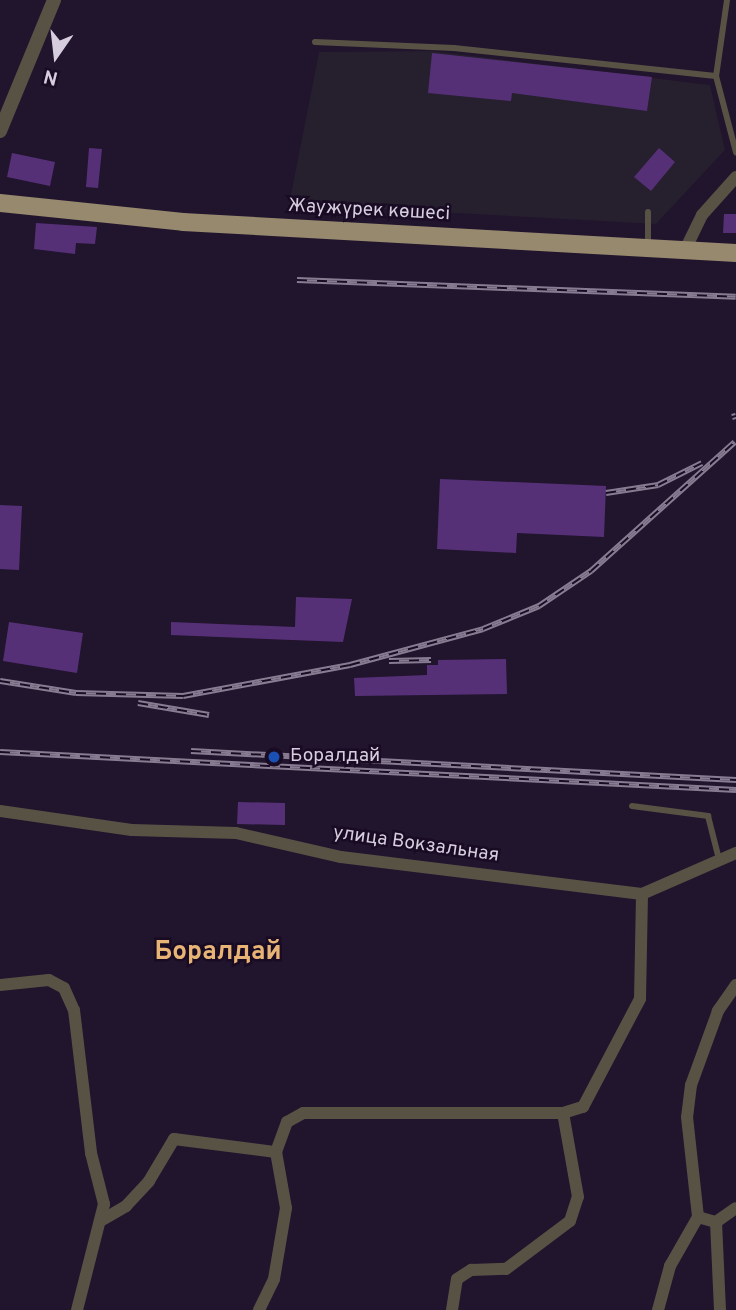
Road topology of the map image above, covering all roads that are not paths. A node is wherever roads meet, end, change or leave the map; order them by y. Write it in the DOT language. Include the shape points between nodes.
graph roads {
  1 [pos="54,0"];
  2 [pos="727,0"];
  3 [pos="315,42"];
  4 [pos="716,76"];
  5 [pos="1,127"];
  6 [pos="736,152"];
  7 [pos="736,177"];
  8 [pos="0,203"];
  9 [pos="648,212"];
  10 [pos="648,248"];
  11 [pos="685,250"];
  12 [pos="736,253"];
  13 [pos="632,806"];
  14 [pos="0,811"];
  15 [pos="736,853"];
  16 [pos="719,859"];
  17 [pos="642,894"];
  18 [pos="0,985"];
  19 [pos="736,985"];
  20 [pos="563,1113"];
  21 [pos="276,1152"];
  22 [pos="736,1208"];
  23 [pos="698,1217"];
  24 [pos="102,1220"];
  25 [pos="716,1222"];
  26 [pos="77,1310"];
  27 [pos="259,1310"];
  28 [pos="452,1310"];
  29 [pos="658,1310"];
  30 [pos="720,1310"];
  1 -- 5 [label="street"];
  2 -- 4 [label="lane"];
  3 -- 4 [label="lane" via="454,48"];
  4 -- 6 [label="lane"];
  7 -- 11 [label="street" via="702,215"];
  8 -- 10 [label="main road, Жаужүрек көшесі" via="183,222"];
  9 -- 10 [label="lane"];
  10 -- 11 [label="main road, Жаужүрек көшесі"];
  11 -- 12 [label="main road, Жаужүрек көшесі"];
  13 -- 16 [label="lane" via="708,816"];
  14 -- 17 [label="street, улица Вокзальная" via="132,830 236,833 341,857"];
  15 -- 16 [label="street"];
  16 -- 17 [label="street"];
  17 -- 20 [label="street" via="640,999 598,1086 583,1107"];
  18 -- 24 [label="street" via="49,980 64,988 74,1010"];
  19 -- 23 [label="street" via="718,1012 691,1085 687,1117"];
  20 -- 21 [label="street" via="303,1114 288,1122"];
  20 -- 28 [label="street" via="578,1197 570,1221 506,1269 471,1270 457,1279"];
  21 -- 24 [label="street" via="174,1139 141,1190"];
  21 -- 27 [label="street" via="286,1208 274,1279"];
  22 -- 25 [label="street"];
  23 -- 25 [label="street"];
  23 -- 29 [label="street" via="670,1266"];
  24 -- 26 [label="street"];
  25 -- 30 [label="street" via="723,1274"];
}
